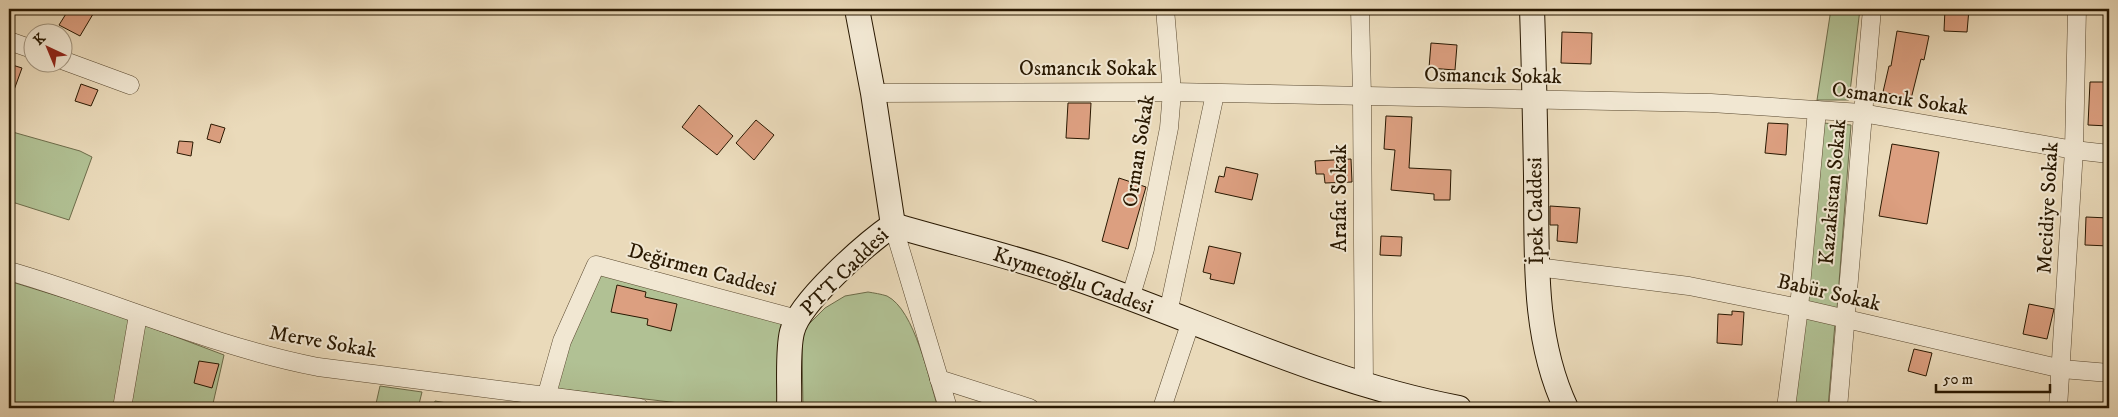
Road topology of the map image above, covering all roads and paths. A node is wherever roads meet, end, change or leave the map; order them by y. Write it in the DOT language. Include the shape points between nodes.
graph roads {
  1 [pos="856,9"];
  2 [pos="1165,9"];
  3 [pos="1360,9"];
  4 [pos="1532,9"];
  5 [pos="1872,9"];
  6 [pos="2077,9"];
  7 [pos="9,40"];
  8 [pos="22,45"];
  9 [pos="72,64"];
  10 [pos="130,85"];
  11 [pos="1172,92"];
  12 [pos="873,93"];
  13 [pos="1215,94"];
  14 [pos="1362,97"];
  15 [pos="1535,98"];
  16 [pos="1817,110"];
  17 [pos="1862,113"];
  18 [pos="2074,150"];
  19 [pos="2109,154"];
  20 [pos="893,225"];
  21 [pos="1537,266"];
  22 [pos="9,272"];
  23 [pos="1130,299"];
  24 [pos="1799,308"];
  25 [pos="1168,313"];
  26 [pos="138,315"];
  27 [pos="797,319"];
  28 [pos="1845,320"];
  29 [pos="1191,321"];
  30 [pos="2062,369"];
  31 [pos="2109,373"];
  32 [pos="939,378"];
  33 [pos="1364,386"];
  34 [pos="544,402"];
  35 [pos="1414,404"];
  36 [pos="122,408"];
  37 [pos="640,408"];
  38 [pos="789,408"];
  39 [pos="948,408"];
  40 [pos="1030,408"];
  41 [pos="1162,408"];
  42 [pos="1459,408"];
  43 [pos="1566,408"];
  44 [pos="1786,408"];
  45 [pos="1838,408"];
  46 [pos="2058,408"];
  1 -- 12 [label="main road"];
  2 -- 11 [label="street, Orman Sokak"];
  3 -- 14 [label="street, Arafat Sokak"];
  4 -- 15 [label="main road, İpek Caddesi"];
  5 -- 17 [label="street, Kazakistan Sokak"];
  6 -- 18 [label="street, Mecidiye Sokak"];
  7 -- 8 [label="street"];
  9 -- 10 [label="street"];
  11 -- 12 [label="street, Osmancık Sokak"];
  11 -- 13 [label="street, Osmancık Sokak"];
  11 -- 23 [label="street, Orman Sokak" via="1169,128 1145,249"];
  12 -- 20 [label="main road"];
  13 -- 14 [label="street, Osmancık Sokak"];
  13 -- 25 [label="street"];
  14 -- 15 [label="street, Osmancık Sokak"];
  14 -- 33 [label="street, Arafat Sokak"];
  15 -- 16 [label="street, Osmancık Sokak"];
  15 -- 21 [label="main road, İpek Caddesi"];
  16 -- 17 [label="street, Osmancık Sokak"];
  16 -- 24 [label="street"];
  17 -- 18 [label="street, Osmancık Sokak"];
  17 -- 28 [label="street, Kazakistan Sokak"];
  18 -- 19 [label="street, Osmancık Sokak"];
  18 -- 30 [label="street, Mecidiye Sokak"];
  20 -- 23 [label="main road, Kıymetoğlu Caddesi" via="1074,277"];
  20 -- 27 [label="main road, PTT Caddesi" via="845,266"];
  20 -- 32 [label="street"];
  21 -- 24 [label="street, Babür Sokak" via="1689,286"];
  21 -- 43 [label="main road, İpek Caddesi" via="1547,352 1552,375"];
  22 -- 26 [label="street, Merve Sokak"];
  23 -- 25 [label="main road, Kıymetoğlu Caddesi"];
  24 -- 28 [label="street, Babür Sokak"];
  24 -- 44 [label="street"];
  25 -- 29 [label="main road, Kıymetoğlu Caddesi"];
  26 -- 34 [label="street, Merve Sokak" via="216,342 284,360"];
  26 -- 36 [label="street"];
  27 -- 34 [label="street, Değirmen Caddesi" via="596,265 562,341"];
  27 -- 38 [label="main road, PTT Caddesi" via="791,341"];
  28 -- 30 [label="street, Babür Sokak"];
  28 -- 45 [label="street, Kazakistan Sokak"];
  29 -- 33 [label="main road, Kıymetoğlu Caddesi"];
  29 -- 41 [label="street"];
  30 -- 31 [label="street, Babür Sokak"];
  30 -- 46 [label="street, Mecidiye Sokak"];
  32 -- 39 [label="street"];
  32 -- 40 [label="street"];
  33 -- 35 [label="main road, Kıymetoğlu Caddesi"];
  34 -- 37 [label="street, Merve Sokak"];
  35 -- 42 [label="main road, Kıymetoğlu Caddesi"];
}
